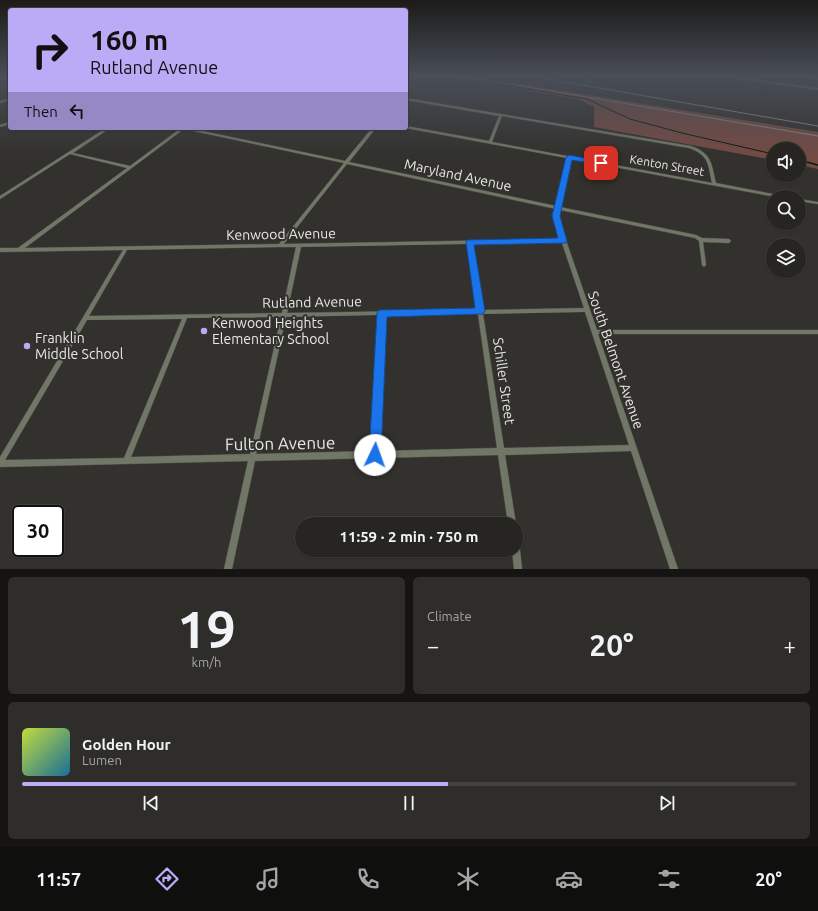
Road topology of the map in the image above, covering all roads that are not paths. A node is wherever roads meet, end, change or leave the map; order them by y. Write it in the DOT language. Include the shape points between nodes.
graph roads {
  1 [pos="426,103"];
  2 [pos="501,116"];
  3 [pos="408,127"];
  4 [pos="105,130"];
  5 [pos="180,130"];
  6 [pos="192,130"];
  7 [pos="372,130"];
  8 [pos="490,142"];
  9 [pos="70,153"];
  10 [pos="569,157"];
  11 [pos="346,163"];
  12 [pos="130,167"];
  13 [pos="714,184"];
  14 [pos="766,194"];
  15 [pos="0,198"];
  16 [pos="806,201"];
  17 [pos="818,203"];
  18 [pos="558,208"];
  19 [pos="701,240"];
  20 [pos="563,241"];
  21 [pos="470,242"];
  22 [pos="729,242"];
  23 [pos="300,245"];
  24 [pos="280,246"];
  25 [pos="126,248"];
  26 [pos="0,250"];
  27 [pos="19,250"];
  28 [pos="704,265"];
  29 [pos="586,310"];
  30 [pos="480,311"];
  31 [pos="382,313"];
  32 [pos="284,315"];
  33 [pos="185,316"];
  34 [pos="85,318"];
  35 [pos="594,332"];
  36 [pos="818,332"];
  37 [pos="633,448"];
  38 [pos="501,452"];
  39 [pos="375,455"];
  40 [pos="252,458"];
  41 [pos="126,461"];
  42 [pos="0,464"];
  43 [pos="511,517"];
  44 [pos="517,557"];
  45 [pos="228,569"];
  46 [pos="518,569"];
  47 [pos="674,569"];
  1 -- 2 [label="street"];
  2 -- 8 [label="street"];
  2 -- 13 [label="street" via="697,148 705,154"];
  3 -- 8 [label="street, Kenton Street"];
  4 -- 9 [label="street"];
  5 -- 12 [label="street"];
  6 -- 11 [label="street, Maryland Avenue"];
  7 -- 11 [label="street"];
  8 -- 10 [label="street, Kenton Street"];
  9 -- 12 [label="street"];
  9 -- 15 [label="street"];
  10 -- 13 [label="street, Kenton Street"];
  10 -- 18 [label="street, South Belmont Avenue"];
  11 -- 18 [label="street, Maryland Avenue"];
  11 -- 24 [label="street"];
  12 -- 27 [label="street"];
  13 -- 14 [label="street, Kenton Street"];
  16 -- 17 [label="street"];
  18 -- 19 [label="street, Maryland Avenue"];
  18 -- 20 [label="street, South Belmont Avenue" via="556,220"];
  19 -- 22 [label="street, Maryland Avenue"];
  19 -- 28 [label="street"];
  20 -- 21 [label="street, Kenwood Avenue"];
  20 -- 29 [label="street, South Belmont Avenue"];
  21 -- 23 [label="street, Kenwood Avenue"];
  21 -- 30 [label="street, Schiller Street"];
  23 -- 24 [label="street, Kenwood Avenue"];
  23 -- 32 [label="street"];
  24 -- 25 [label="street, Kenwood Avenue"];
  25 -- 27 [label="street, Kenwood Avenue"];
  25 -- 34 [label="street"];
  26 -- 27 [label="street, Kenwood Avenue"];
  29 -- 30 [label="street, Rutland Avenue"];
  29 -- 35 [label="street, South Belmont Avenue"];
  30 -- 31 [label="street, Rutland Avenue"];
  30 -- 38 [label="street, Schiller Street"];
  31 -- 32 [label="street, Rutland Avenue"];
  31 -- 39 [label="street"];
  32 -- 33 [label="street, Rutland Avenue"];
  32 -- 40 [label="street"];
  33 -- 34 [label="street, Rutland Avenue"];
  33 -- 41 [label="street"];
  34 -- 42 [label="street"];
  35 -- 36 [label="street"];
  35 -- 37 [label="street, South Belmont Avenue"];
  37 -- 38 [label="street, Fulton Avenue"];
  37 -- 47 [label="street, South Belmont Avenue"];
  38 -- 39 [label="street, Fulton Avenue"];
  38 -- 43 [label="street, Schiller Street"];
  39 -- 40 [label="street, Fulton Avenue"];
  40 -- 41 [label="street, Fulton Avenue"];
  40 -- 45 [label="street"];
  41 -- 42 [label="street, Fulton Avenue"];
  44 -- 46 [label="street"];
}
